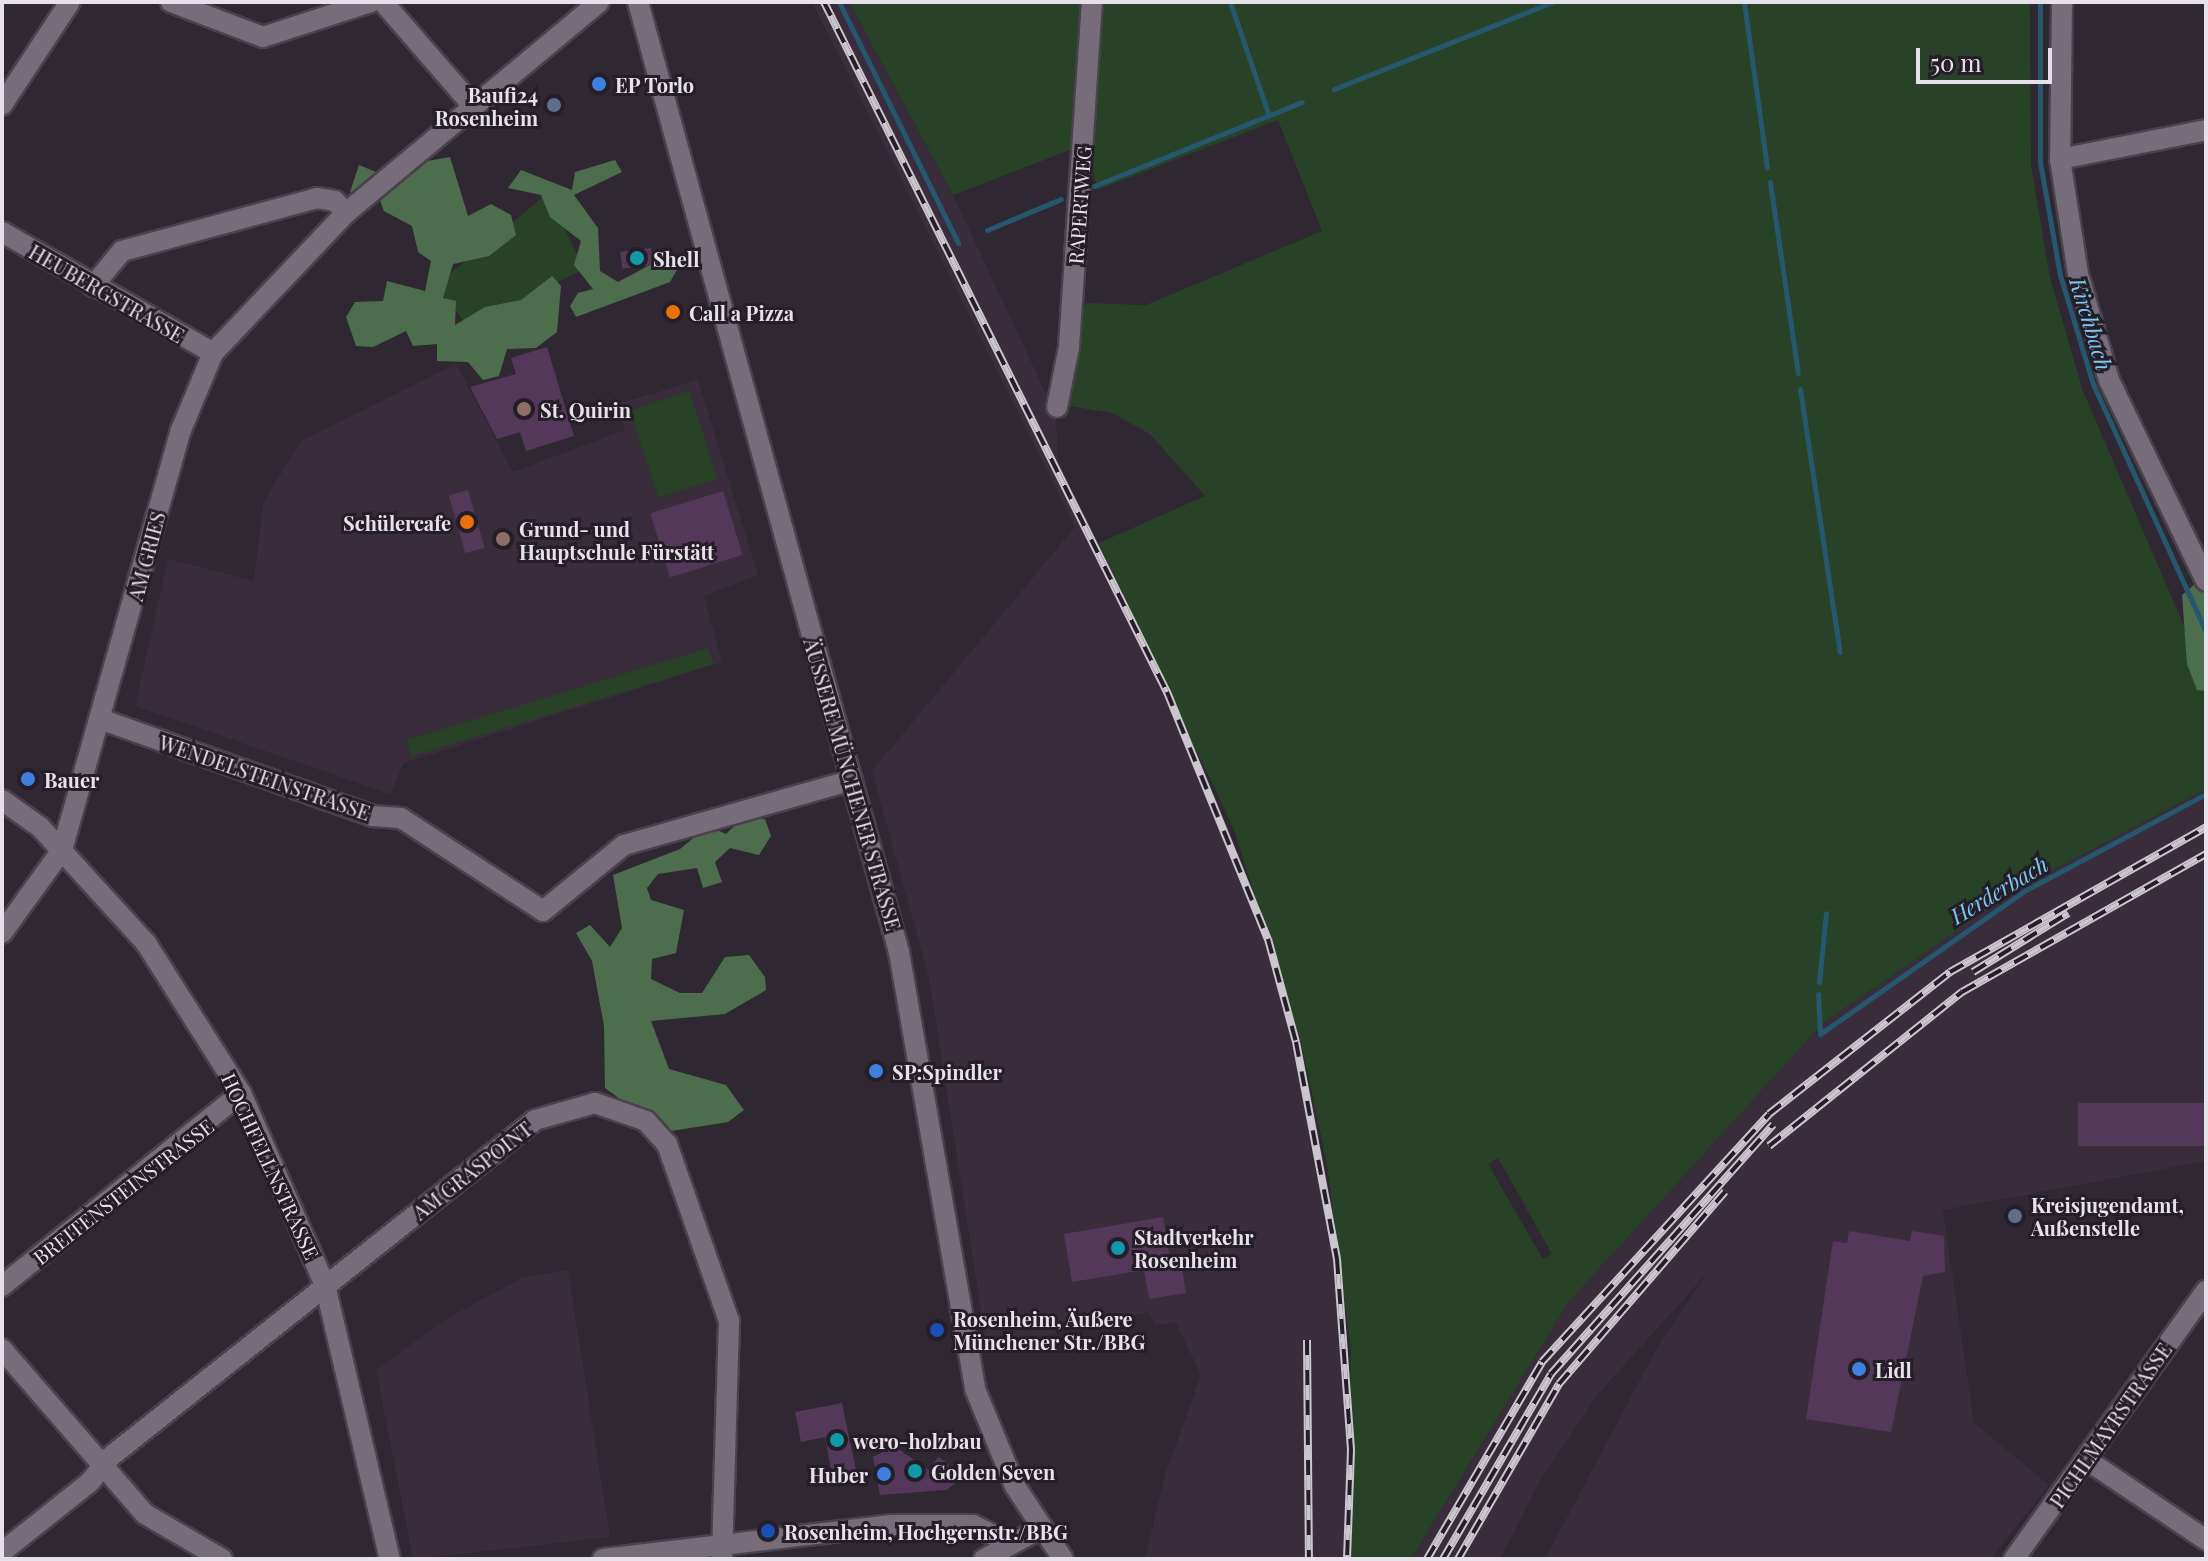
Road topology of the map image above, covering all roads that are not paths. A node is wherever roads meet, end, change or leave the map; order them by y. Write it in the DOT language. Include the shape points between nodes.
graph roads {
  1 [pos="70,2"];
  2 [pos="171,2"];
  3 [pos="371,2"];
  4 [pos="383,2"];
  5 [pos="599,2"];
  6 [pos="638,2"];
  7 [pos="1092,2"];
  8 [pos="2062,2"];
  9 [pos="2,105"];
  10 [pos="474,107"];
  11 [pos="2206,130"];
  12 [pos="2060,159"];
  13 [pos="346,213"];
  14 [pos="2,232"];
  15 [pos="93,286"];
  16 [pos="213,353"];
  17 [pos="1057,407"];
  18 [pos="2206,581"];
  19 [pos="100,719"];
  20 [pos="852,780"];
  21 [pos="2,800"];
  22 [pos="62,850"];
  23 [pos="2,933"];
  24 [pos="241,1093"];
  25 [pos="325,1285"];
  26 [pos="2,1286"];
  27 [pos="2206,1291"];
  28 [pos="2,1349"];
  29 [pos="2087,1460"];
  30 [pos="100,1470"];
  31 [pos="1040,1529"];
  32 [pos="2206,1540"];
  33 [pos="1009,1543"];
  34 [pos="2,1552"];
  35 [pos="723,1552"];
  36 [pos="222,1559"];
  37 [pos="390,1559"];
  38 [pos="603,1559"];
  39 [pos="984,1559"];
  40 [pos="1063,1559"];
  41 [pos="2014,1559"];
  1 -- 9 [label="street"];
  2 -- 3 [label="street" via="263,37"];
  4 -- 10 [label="street"];
  5 -- 10 [label="street, AM GRIES"];
  6 -- 20 [label="street, ÄUSSERE MÜNCHENER STRASSE"];
  7 -- 17 [label="street, RAPERTWEG" via="1069,347"];
  8 -- 12 [label="street"];
  10 -- 13 [label="street, AM GRIES"];
  11 -- 12 [label="street"];
  12 -- 18 [label="street" via="2078,274 2109,380"];
  13 -- 15 [label="street" via="335,201 317,198 122,251"];
  13 -- 16 [label="street, AM GRIES"];
  14 -- 15 [label="street, HEUBERGSTRASSE"];
  15 -- 16 [label="street, HEUBERGSTRASSE"];
  16 -- 19 [label="street, AM GRIES" via="181,430"];
  19 -- 20 [label="street, WENDELSTEINSTRASSE" via="372,816 401,818 543,911 624,845"];
  19 -- 22 [label="street, AM GRIES"];
  20 -- 31 [label="street, ÄUSSERE MÜNCHENER STRASSE" via="899,952 964,1349 991,1435"];
  21 -- 22 [label="street, HOCHFELLNSTRASSE"];
  22 -- 23 [label="street, AM GRIES"];
  22 -- 24 [label="street, HOCHFELLNSTRASSE" via="146,943"];
  24 -- 25 [label="street, HOCHFELLNSTRASSE"];
  24 -- 26 [label="street, BREITENSTEINSTRASSE"];
  25 -- 30 [label="street, AM GRASPOINT"];
  25 -- 35 [label="street, AM GRASPOINT" via="535,1120 595,1103 646,1121 667,1144 688,1191 729,1321"];
  25 -- 37 [label="street, HOCHFELLNSTRASSE"];
  27 -- 29 [label="street, PICHLMAYRSTRASSE"];
  28 -- 30 [label="street"];
  29 -- 32 [label="street"];
  29 -- 41 [label="street, PICHLMAYRSTRASSE"];
  30 -- 34 [label="street, AM GRASPOINT"];
  30 -- 36 [label="street" via="173,1534"];
  31 -- 33 [label="street"];
  31 -- 40 [label="street, ÄUSSERE MÜNCHENER STRASSE"];
  33 -- 35 [label="street" via="973,1525 892,1525"];
  33 -- 39 [label="street"];
  35 -- 38 [label="street"];
}
